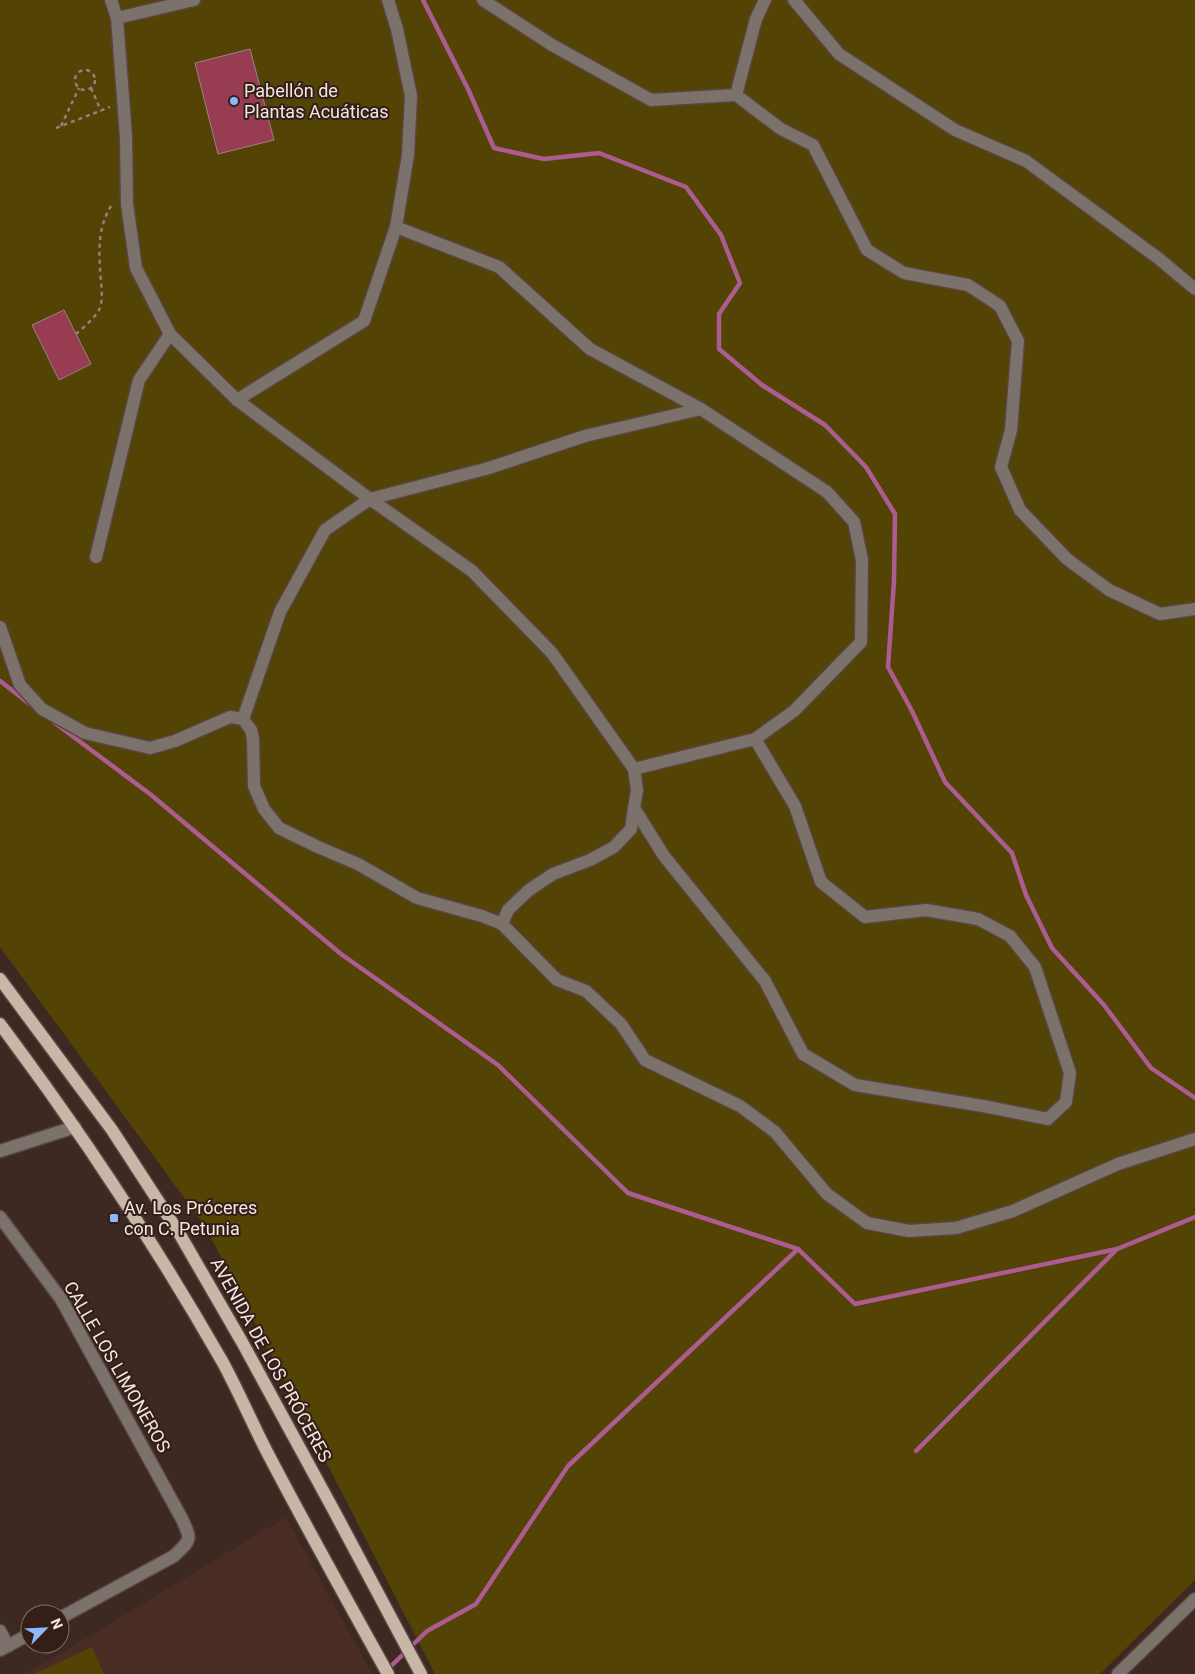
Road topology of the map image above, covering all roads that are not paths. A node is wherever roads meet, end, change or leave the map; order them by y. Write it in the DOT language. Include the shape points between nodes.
graph roads {
  1 [pos="111,0"];
  2 [pos="194,0"];
  3 [pos="388,0"];
  4 [pos="482,0"];
  5 [pos="765,0"];
  6 [pos="794,0"];
  7 [pos="117,18"];
  8 [pos="736,95"];
  9 [pos="396,227"];
  10 [pos="1195,289"];
  11 [pos="170,334"];
  12 [pos="237,400"];
  13 [pos="701,408"];
  14 [pos="370,499"];
  15 [pos="96,558"];
  16 [pos="1195,609"];
  17 [pos="0,627"];
  18 [pos="243,719"];
  19 [pos="755,739"];
  20 [pos="634,769"];
  21 [pos="634,808"];
  22 [pos="502,924"];
  23 [pos="0,979"];
  24 [pos="0,1024"];
  25 [pos="75,1127"];
  26 [pos="1195,1139"];
  27 [pos="0,1151"];
  28 [pos="0,1217"];
  29 [pos="1195,1599"];
  30 [pos="70,1613"];
  31 [pos="0,1630"];
  32 [pos="20,1639"];
  33 [pos="4,1648"];
  34 [pos="388,1674"];
  35 [pos="421,1674"];
  36 [pos="1118,1674"];
  1 -- 7 [label="street"];
  2 -- 7 [label="street"];
  3 -- 9 [label="street" via="411,96 408,155"];
  4 -- 8 [label="street" via="552,45 651,100"];
  5 -- 8 [label="street" via="756,19"];
  6 -- 10 [label="street" via="839,54 955,130 1026,161"];
  7 -- 11 [label="street" via="126,137 127,204 136,268"];
  8 -- 16 [label="street" via="781,129 813,145 867,250 904,273 968,286 1000,306 1018,341 1011,430 1001,467 1020,510 1067,559 1109,590 1160,614"];
  9 -- 12 [label="street" via="364,321"];
  9 -- 13 [label="street" via="499,267 590,349"];
  11 -- 12 [label="street"];
  11 -- 15 [label="street" via="140,380"];
  12 -- 14 [label="street"];
  13 -- 14 [label="street" via="585,436 489,468"];
  13 -- 19 [label="street" via="826,492 854,522 862,560 861,642 794,711"];
  14 -- 18 [label="street" via="325,530 280,612"];
  14 -- 20 [label="street" via="472,571 546,646"];
  17 -- 18 [label="street" via="20,685 42,708 86,733 150,748 175,741 230,717"];
  18 -- 22 [label="street" via="253,739 254,786 264,808 279,828 358,864 417,898"];
  19 -- 20 [label="street"];
  19 -- 21 [label="street" via="794,806 820,882 865,917 926,910 978,919 1010,936 1035,967 1070,1072 1066,1102 1048,1119 855,1085 803,1054 765,981 664,856"];
  20 -- 21 [label="street" via="637,790"];
  21 -- 22 [label="street" via="632,829 614,846 590,860 553,874 529,890 508,910"];
  22 -- 26 [label="street" via="557,980 586,991 621,1024 644,1060 740,1106 775,1132 827,1194 867,1223 910,1231 956,1228 1013,1211 1118,1164"];
  23 -- 35 [label="main road, AVENIDA DE LOS PRÓCERES" via="112,1130 179,1233 242,1342"];
  24 -- 25 [label="main road"];
  25 -- 27 [label="street"];
  25 -- 34 [label="main road" via="150,1241 223,1363 266,1450"];
  28 -- 30 [label="street, CALLE LOS LIMONEROS" via="61,1299 190,1536 174,1556"];
  29 -- 36 [label="street"];
  31 -- 33 [label="street"];
  32 -- 33 [label="street"];
}
